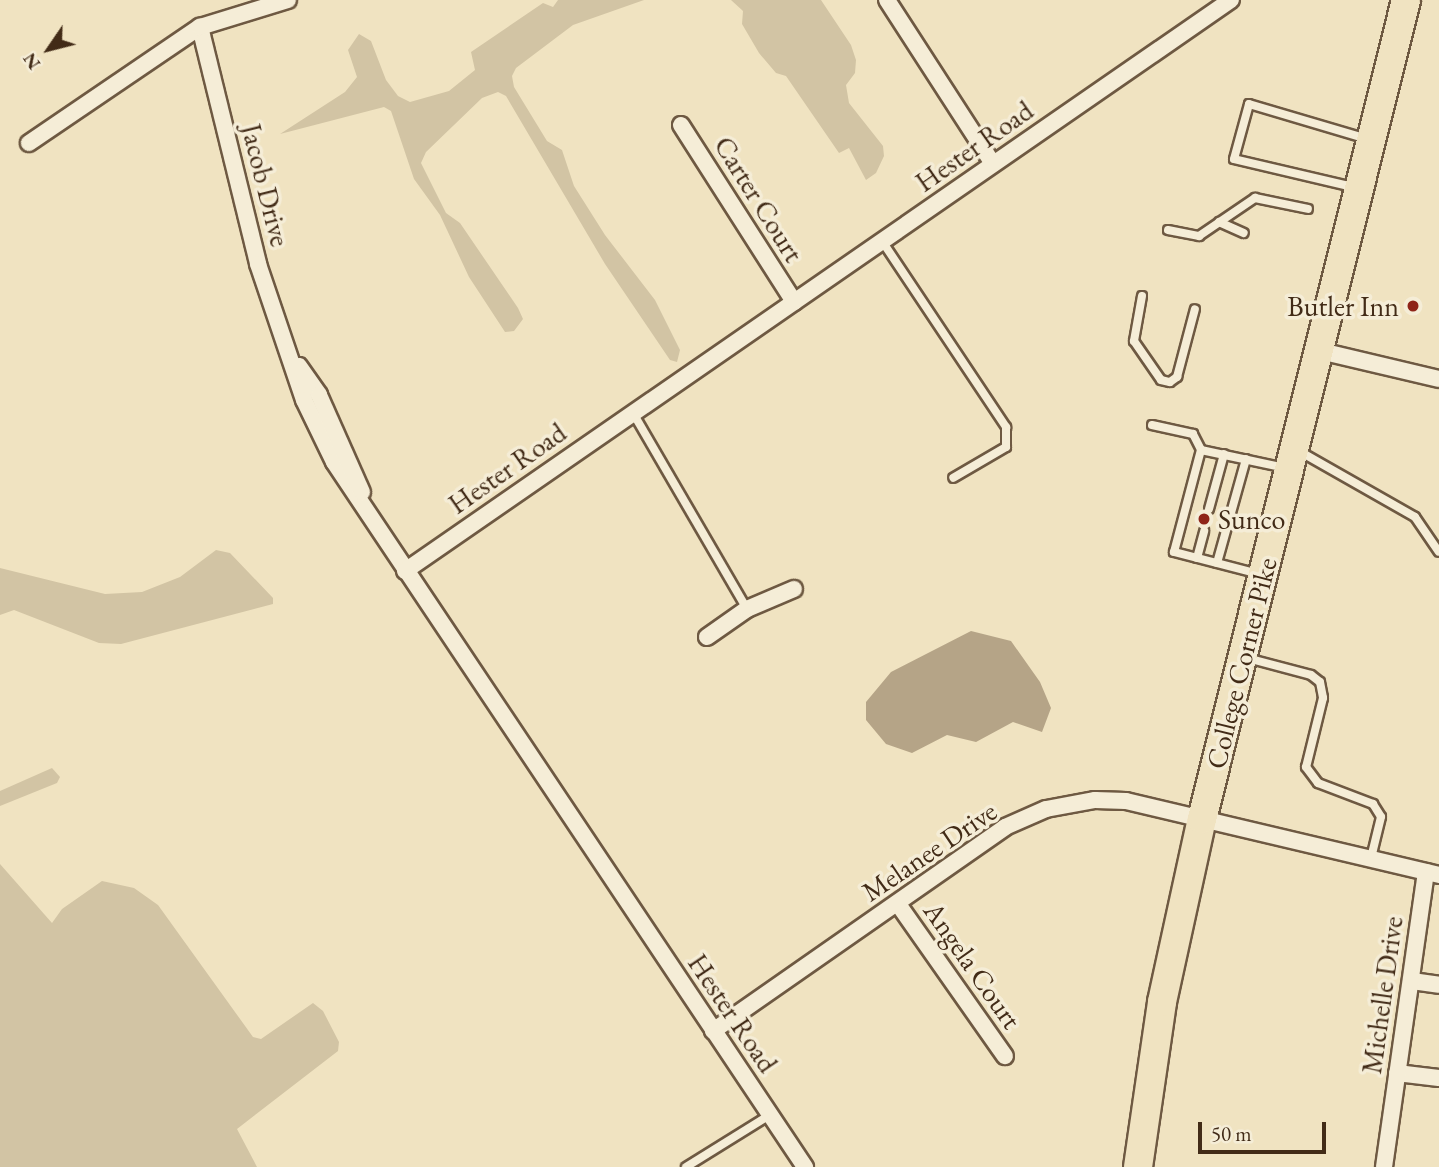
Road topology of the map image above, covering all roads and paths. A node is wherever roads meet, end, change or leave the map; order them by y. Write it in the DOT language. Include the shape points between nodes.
graph roads {
  1 [pos="288,0"];
  2 [pos="887,0"];
  3 [pos="1231,0"];
  4 [pos="1406,0"];
  5 [pos="200,27"];
  6 [pos="681,125"];
  7 [pos="1370,140"];
  8 [pos="29,143"];
  9 [pos="993,164"];
  10 [pos="1358,188"];
  11 [pos="1308,209"];
  12 [pos="1219,222"];
  13 [pos="1168,230"];
  14 [pos="1244,233"];
  15 [pos="882,241"];
  16 [pos="1142,296"];
  17 [pos="794,302"];
  18 [pos="1195,309"];
  19 [pos="1316,350"];
  20 [pos="1439,379"];
  21 [pos="633,413"];
  22 [pos="1152,425"];
  23 [pos="1200,450"];
  24 [pos="1224,454"];
  25 [pos="1291,458"];
  26 [pos="1246,459"];
  27 [pos="953,478"];
  28 [pos="1209,509"];
  29 [pos="1204,531"];
  30 [pos="1439,552"];
  31 [pos="1197,558"];
  32 [pos="1217,563"];
  33 [pos="405,571"];
  34 [pos="1262,575"];
  35 [pos="794,589"];
  36 [pos="747,609"];
  37 [pos="707,637"];
  38 [pos="1242,657"];
  39 [pos="1202,819"];
  40 [pos="1371,858"];
  41 [pos="1433,873"];
  42 [pos="898,904"];
  43 [pos="1412,981"];
  44 [pos="1439,985"];
  45 [pos="713,1031"];
  46 [pos="1005,1056"];
  47 [pos="1397,1073"];
  48 [pos="1439,1078"];
  49 [pos="770,1115"];
  50 [pos="687,1167"];
  51 [pos="805,1167"];
  52 [pos="1138,1167"];
  53 [pos="1384,1167"];
  1 -- 5 [label="street"];
  2 -- 9 [label="street"];
  3 -- 9 [label="street, Hester Road"];
  4 -- 7 [label="highway, College Corner Pike"];
  5 -- 8 [label="street"];
  5 -- 33 [label="street, Jacob Drive" via="258,264 289,352 319,395 370,514"];
  6 -- 17 [label="street, Carter Court"];
  7 -- 10 [label="highway, College Corner Pike"];
  7 -- 10 [label="lane" via="1249,104 1234,159"];
  9 -- 15 [label="street, Hester Road"];
  10 -- 19 [label="highway, College Corner Pike"];
  11 -- 12 [label="lane" via="1265,196"];
  12 -- 13 [label="lane" via="1199,236"];
  12 -- 14 [label="lane"];
  15 -- 17 [label="street, Hester Road"];
  15 -- 27 [label="lane" via="1006,427 1006,447"];
  16 -- 18 [label="lane" via="1134,341 1161,380 1170,382 1177,377"];
  17 -- 21 [label="street, Hester Road"];
  19 -- 20 [label="street"];
  19 -- 25 [label="highway, College Corner Pike"];
  21 -- 33 [label="street, Hester Road"];
  21 -- 36 [label="lane" via="700,521"];
  22 -- 23 [label="lane" via="1193,434"];
  23 -- 24 [label="lane"];
  23 -- 31 [label="lane" via="1174,552"];
  24 -- 26 [label="lane"];
  24 -- 28 [label="lane"];
  25 -- 26 [label="lane"];
  25 -- 30 [label="lane" via="1415,517"];
  25 -- 34 [label="highway, College Corner Pike"];
  26 -- 32 [label="lane"];
  29 -- 31 [label="lane"];
  31 -- 32 [label="lane"];
  32 -- 34 [label="lane"];
  33 -- 45 [label="street, Hester Road"];
  34 -- 38 [label="highway, College Corner Pike"];
  35 -- 36 [label="street"];
  36 -- 37 [label="street"];
  38 -- 39 [label="highway, College Corner Pike"];
  38 -- 40 [label="lane" via="1311,675 1320,682 1323,698 1306,767 1318,783 1373,804 1381,817"];
  39 -- 40 [label="street, Melanee Drive"];
  39 -- 42 [label="street, Melanee Drive" via="1126,801 1095,800 1046,809 1005,827"];
  39 -- 52 [label="highway, College Corner Pike" via="1162,1002"];
  40 -- 41 [label="street, Melanee Drive"];
  41 -- 43 [label="street, Michelle Drive"];
  42 -- 45 [label="street, Melanee Drive"];
  42 -- 46 [label="street, Angela Court"];
  43 -- 44 [label="street"];
  43 -- 47 [label="street, Michelle Drive"];
  45 -- 49 [label="street, Hester Road"];
  47 -- 48 [label="street"];
  47 -- 53 [label="street, Michelle Drive"];
  49 -- 50 [label="lane"];
  49 -- 51 [label="street, Hester Road"];
}
